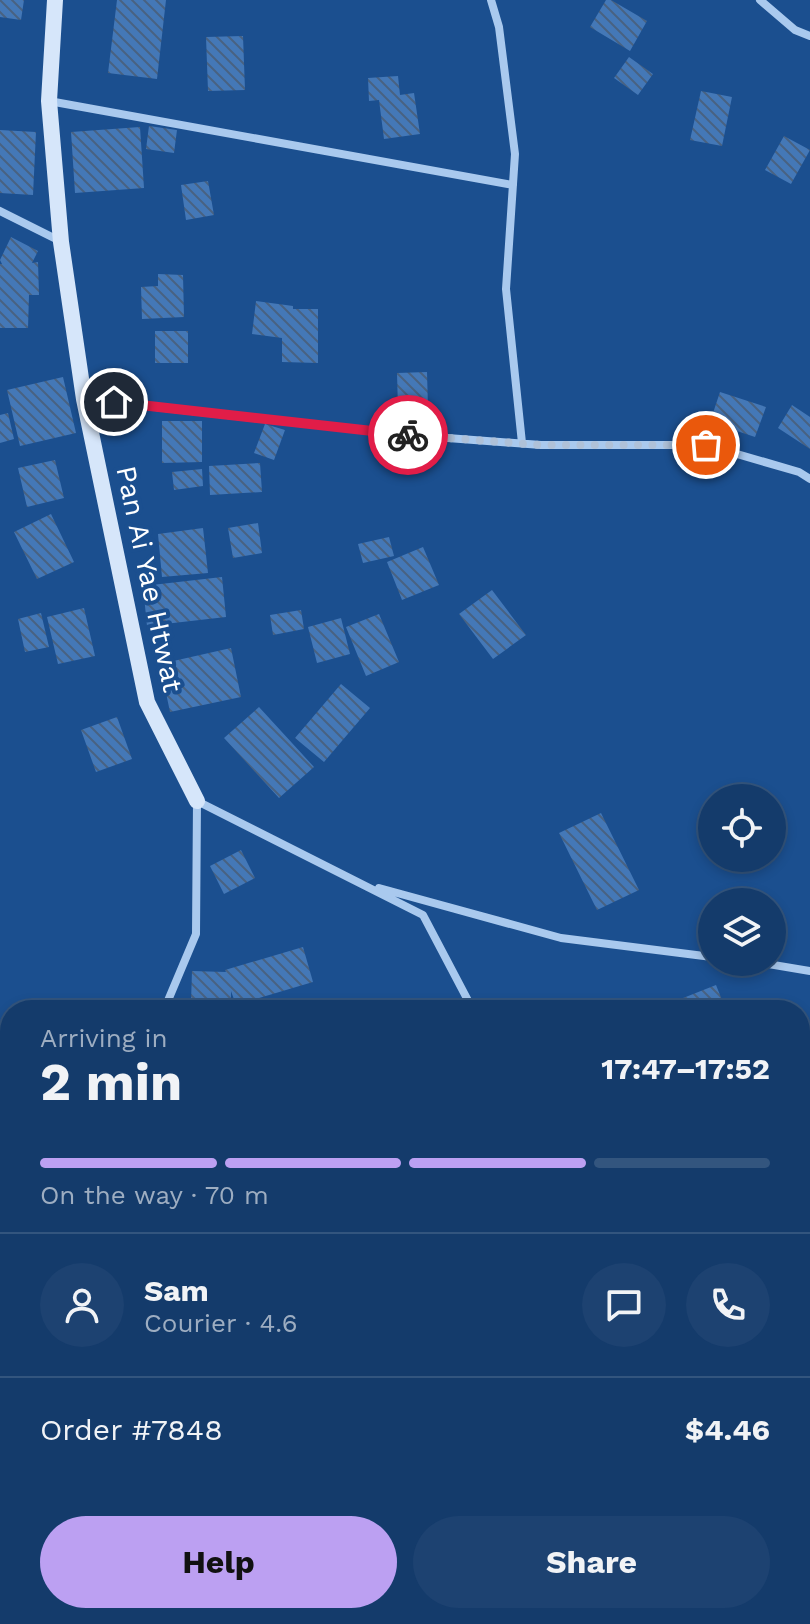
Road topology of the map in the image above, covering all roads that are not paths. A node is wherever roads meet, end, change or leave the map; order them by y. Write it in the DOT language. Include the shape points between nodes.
graph roads {
  1 [pos="55,0"];
  2 [pos="491,0"];
  3 [pos="760,0"];
  4 [pos="810,36"];
  5 [pos="49,101"];
  6 [pos="513,185"];
  7 [pos="0,211"];
  8 [pos="61,242"];
  9 [pos="84,399"];
  10 [pos="522,443"];
  11 [pos="810,479"];
  12 [pos="197,801"];
  13 [pos="363,883"];
  14 [pos="698,955"];
  15 [pos="786,967"];
  16 [pos="810,971"];
  17 [pos="168,1000"];
  18 [pos="468,1000"];
  1 -- 5 [label="street, Pan Ai Yae Htwat"];
  2 -- 6 [label="street" via="515,154"];
  3 -- 4 [label="street"];
  5 -- 6 [label="street"];
  5 -- 8 [label="street, Pan Ai Yae Htwat"];
  6 -- 10 [label="street" via="506,289"];
  7 -- 8 [label="street"];
  8 -- 9 [label="street, Pan Ai Yae Htwat"];
  9 -- 10 [label="street"];
  9 -- 12 [label="street, Pan Ai Yae Htwat" via="147,702"];
  10 -- 11 [label="street" via="706,445"];
  12 -- 13 [label="street"];
  12 -- 17 [label="street" via="196,934"];
  13 -- 14 [label="street" via="561,938"];
  13 -- 18 [label="street" via="423,915"];
  15 -- 16 [label="street"];
}
